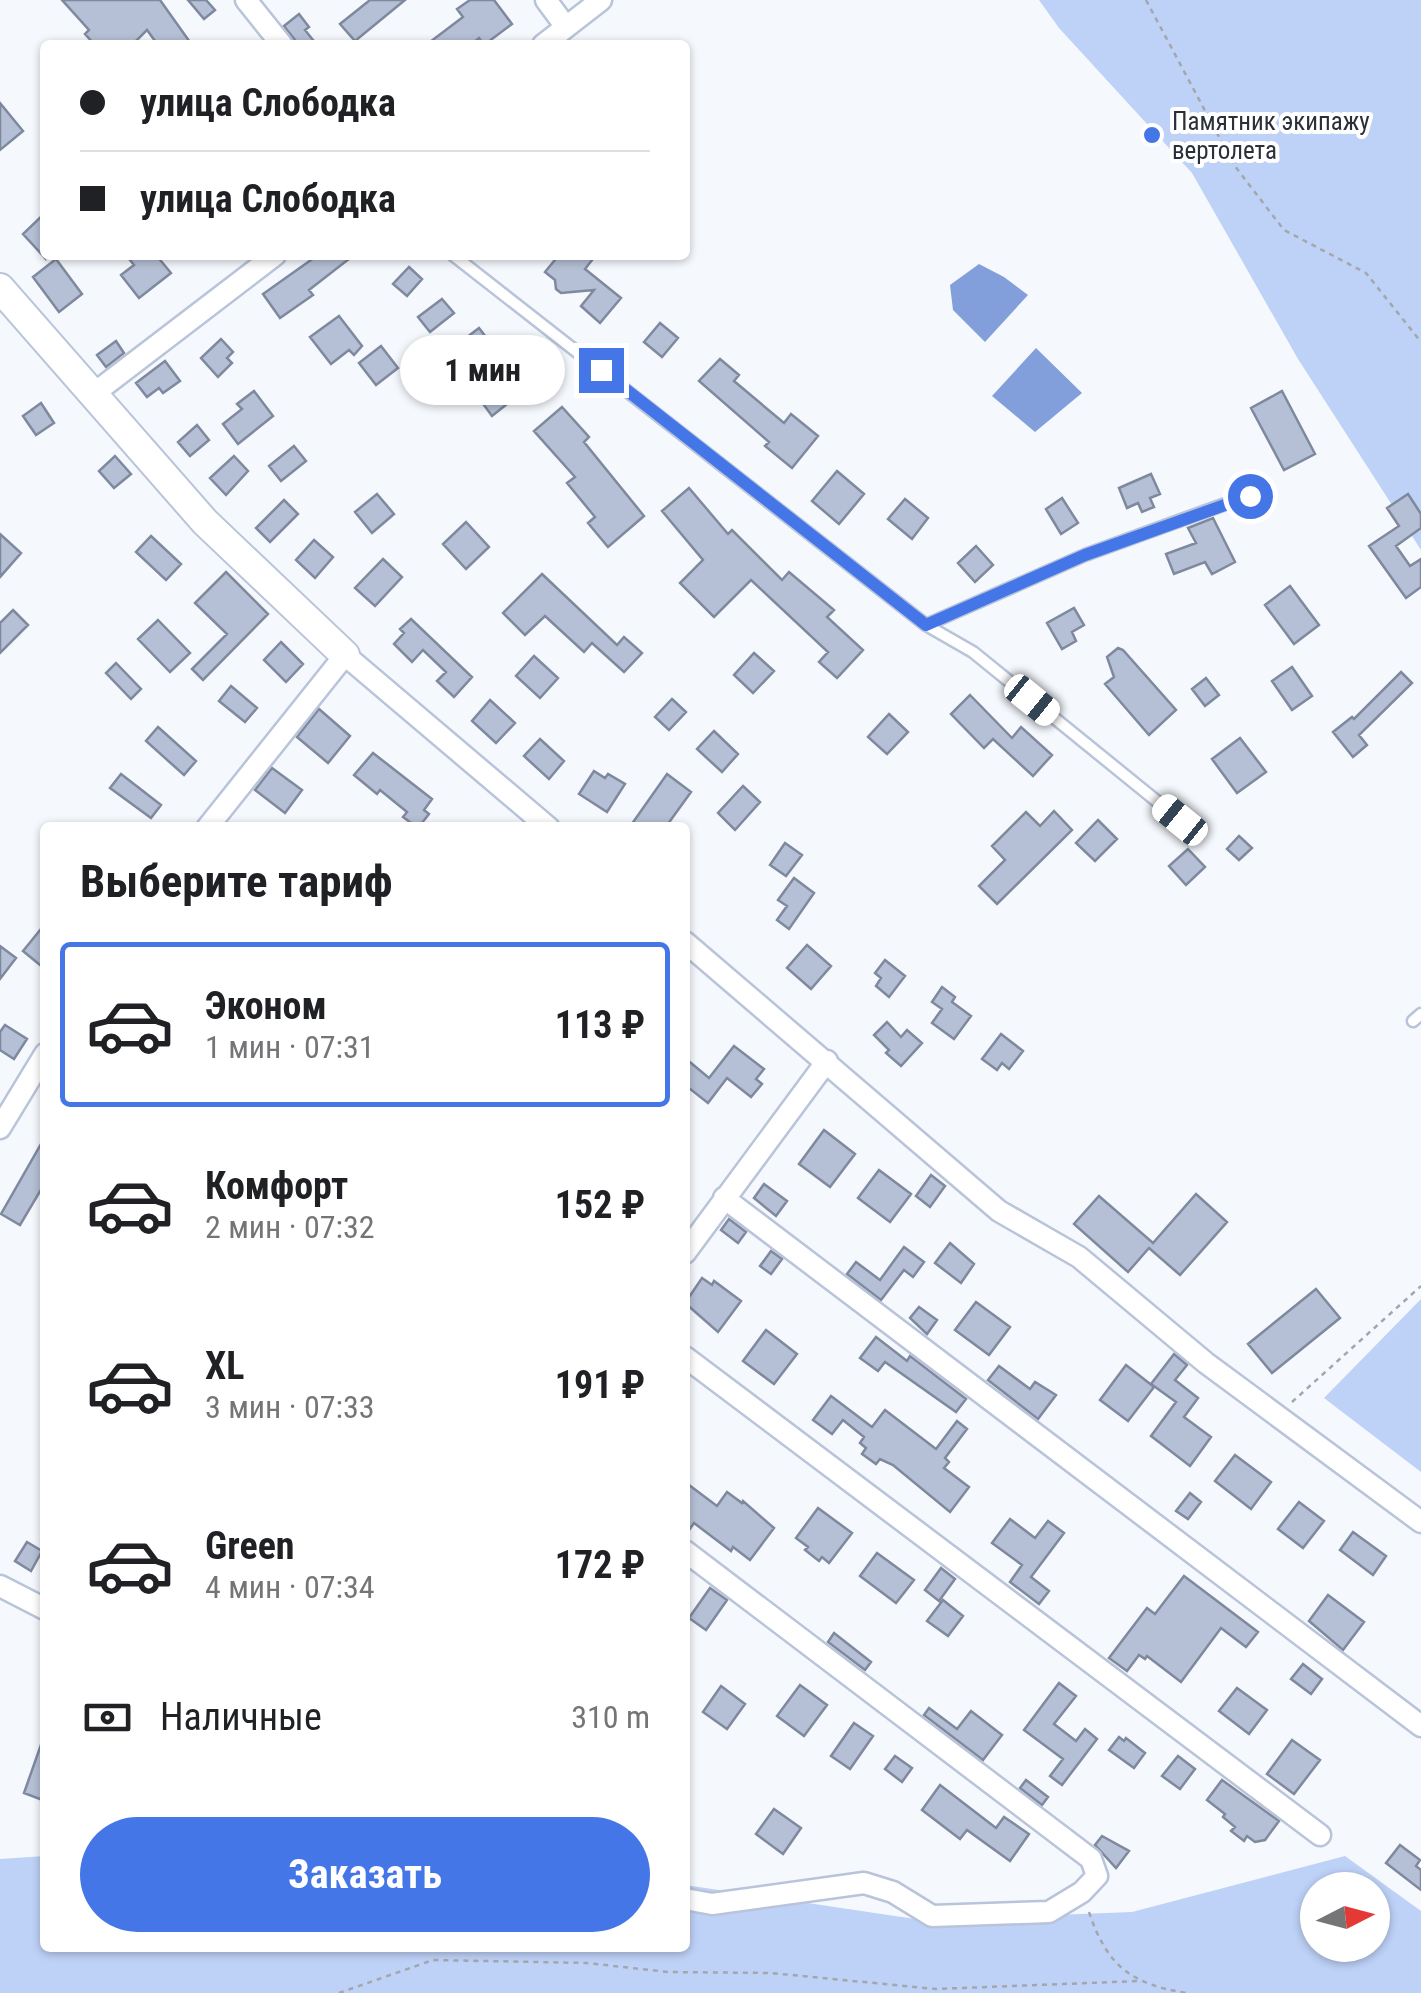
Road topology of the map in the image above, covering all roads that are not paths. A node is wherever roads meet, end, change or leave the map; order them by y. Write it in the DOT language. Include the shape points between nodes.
graph roads {
  1 [pos="246,0"];
  2 [pos="546,0"];
  3 [pos="601,0"];
  4 [pos="566,27"];
  5 [pos="278,40"];
  6 [pos="549,40"];
  7 [pos="268,260"];
  8 [pos="459,260"];
  9 [pos="4,302"];
  10 [pos="92,395"];
  11 [pos="1250,496"];
  12 [pos="926,625"];
  13 [pos="345,655"];
  14 [pos="1180,820"];
  15 [pos="211,822"];
  16 [pos="543,822"];
  17 [pos="690,946"];
  18 [pos="826,1061"];
  19 [pos="40,1062"];
  20 [pos="0,1128"];
  21 [pos="724,1198"];
  22 [pos="690,1246"];
  23 [pos="690,1361"];
  24 [pos="1421,1522"];
  25 [pos="690,1555"];
  26 [pos="0,1586"];
  27 [pos="40,1606"];
  28 [pos="1421,1726"];
  29 [pos="1320,1834"];
  30 [pos="690,1900"];
  1 -- 5 [label="street"];
  2 -- 4 [label="street"];
  3 -- 4 [label="street"];
  4 -- 6 [label="street"];
  7 -- 10 [label="street"];
  8 -- 12 [label="lane"];
  9 -- 10 [label="street"];
  10 -- 13 [label="street" via="206,522"];
  11 -- 12 [label="lane" via="1085,555"];
  12 -- 14 [label="lane" via="973,652"];
  13 -- 15 [label="street"];
  13 -- 16 [label="street"];
  17 -- 18 [label="street"];
  18 -- 21 [label="street"];
  18 -- 24 [label="street" via="999,1211 1079,1257 1206,1363"];
  19 -- 20 [label="street"];
  21 -- 22 [label="street"];
  21 -- 28 [label="street"];
  23 -- 29 [label="street"];
  25 -- 30 [label="street" via="1091,1860 1096,1876 1050,1912 932,1916 893,1892 864,1884 712,1904"];
  26 -- 27 [label="street"];
}
